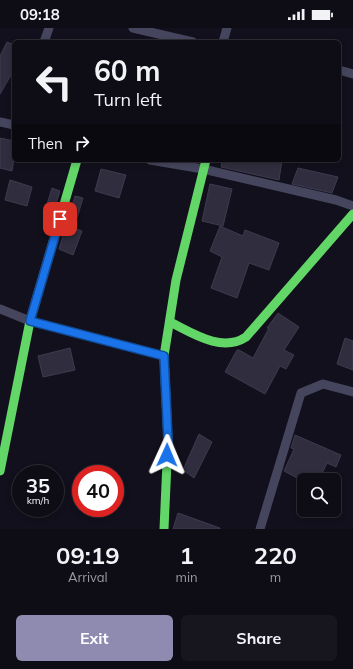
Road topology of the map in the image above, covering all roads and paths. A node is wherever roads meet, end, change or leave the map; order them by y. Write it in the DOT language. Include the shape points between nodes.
graph roads {
  1 [pos="49,28"];
  2 [pos="133,28"];
  3 [pos="227,28"];
  4 [pos="45,40"];
  5 [pos="184,40"];
  6 [pos="224,40"];
  7 [pos="341,71"];
  8 [pos="353,74"];
  9 [pos="0,122"];
  10 [pos="12,125"];
  11 [pos="76,162"];
  12 [pos="162,162"];
  13 [pos="205,162"];
  14 [pos="203,169"];
  15 [pos="353,206"];
  16 [pos="353,214"];
  17 [pos="0,309"];
  18 [pos="30,321"];
  19 [pos="170,322"];
  20 [pos="164,356"];
  21 [pos="353,392"];
  22 [pos="0,471"];
  23 [pos="164,529"];
  24 [pos="260,529"];
  1 -- 4 [label="street"];
  2 -- 5 [label="street"];
  3 -- 6 [label="street"];
  7 -- 8 [label="street"];
  9 -- 10 [label="street"];
  11 -- 18 [label="street"];
  12 -- 14 [label="street"];
  13 -- 14 [label="street"];
  14 -- 15 [label="street"];
  14 -- 19 [label="street" via="176,280"];
  16 -- 19 [label="street" via="246,338 226,343 207,340"];
  17 -- 18 [label="street"];
  18 -- 20 [label="street"];
  18 -- 22 [label="street"];
  19 -- 20 [label="street"];
  20 -- 23 [label="street" via="168,440"];
  21 -- 24 [label="street" via="323,384 301,393"];
}
